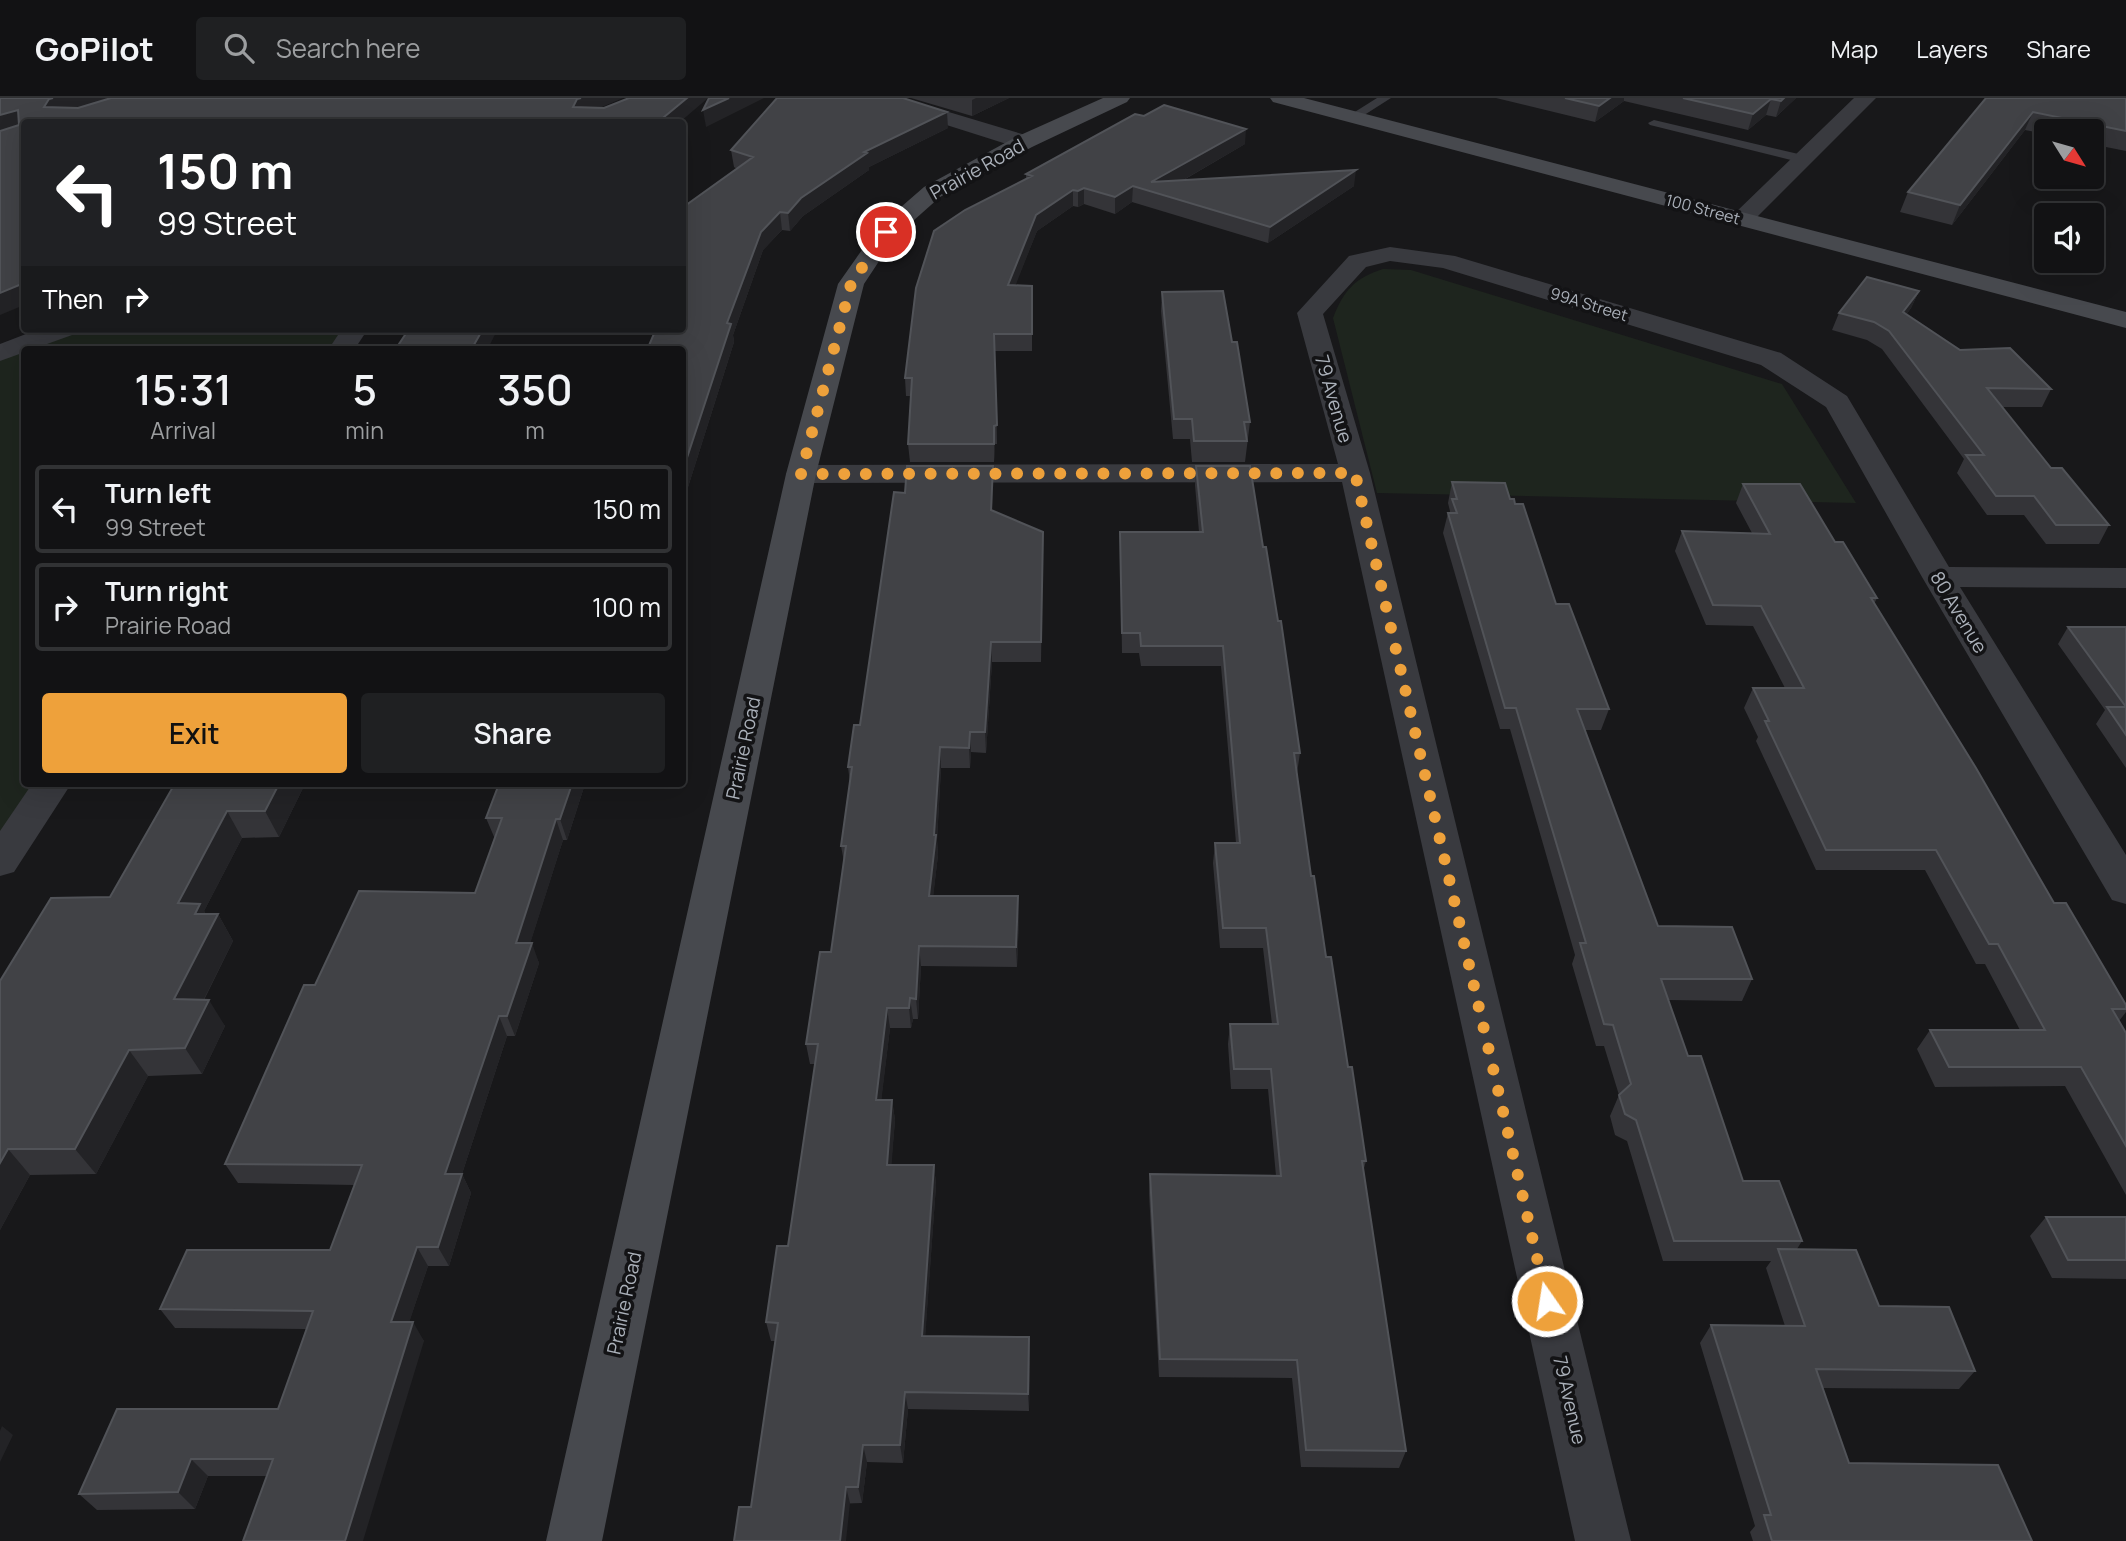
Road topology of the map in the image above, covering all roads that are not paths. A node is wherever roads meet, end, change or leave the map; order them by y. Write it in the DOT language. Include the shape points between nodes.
graph roads {
  1 [pos="881,98"];
  2 [pos="1120,98"];
  3 [pos="1280,98"];
  4 [pos="1385,98"];
  5 [pos="1866,98"];
  6 [pos="1354,117"];
  7 [pos="1654,123"];
  8 [pos="1024,142"];
  9 [pos="1804,159"];
  10 [pos="1742,219"];
  11 [pos="1405,256"];
  12 [pos="2126,320"];
  13 [pos="52,333"];
  14 [pos="0,353"];
  15 [pos="1771,359"];
  16 [pos="1355,473"];
  17 [pos="801,474"];
  18 [pos="1938,577"];
  19 [pos="2126,578"];
  20 [pos="50,787"];
  21 [pos="0,862"];
  22 [pos="2126,888"];
  23 [pos="574,1541"];
  24 [pos="1603,1541"];
  1 -- 8 [label="street"];
  2 -- 8 [label="street, Prairie Road"];
  3 -- 6 [label="street, 100 Street"];
  4 -- 6 [label="lane"];
  5 -- 9 [label="street"];
  6 -- 10 [label="street, 100 Street"];
  7 -- 9 [label="lane"];
  8 -- 17 [label="street, Prairie Road" via="932,192 886,232 851,284"];
  9 -- 10 [label="street"];
  10 -- 12 [label="street, 100 Street"];
  11 -- 15 [label="street, 99A Street" via="1446,261"];
  11 -- 16 [label="street, 79 Avenue" via="1390,254 1358,261 1310,313"];
  13 -- 14 [label="street"];
  15 -- 18 [label="street, 80 Avenue" via="1837,402"];
  16 -- 17 [label="street"];
  16 -- 24 [label="street, 79 Avenue"];
  17 -- 23 [label="street, Prairie Road"];
  18 -- 19 [label="street"];
  18 -- 22 [label="street, 80 Avenue"];
  20 -- 21 [label="street"];
}
